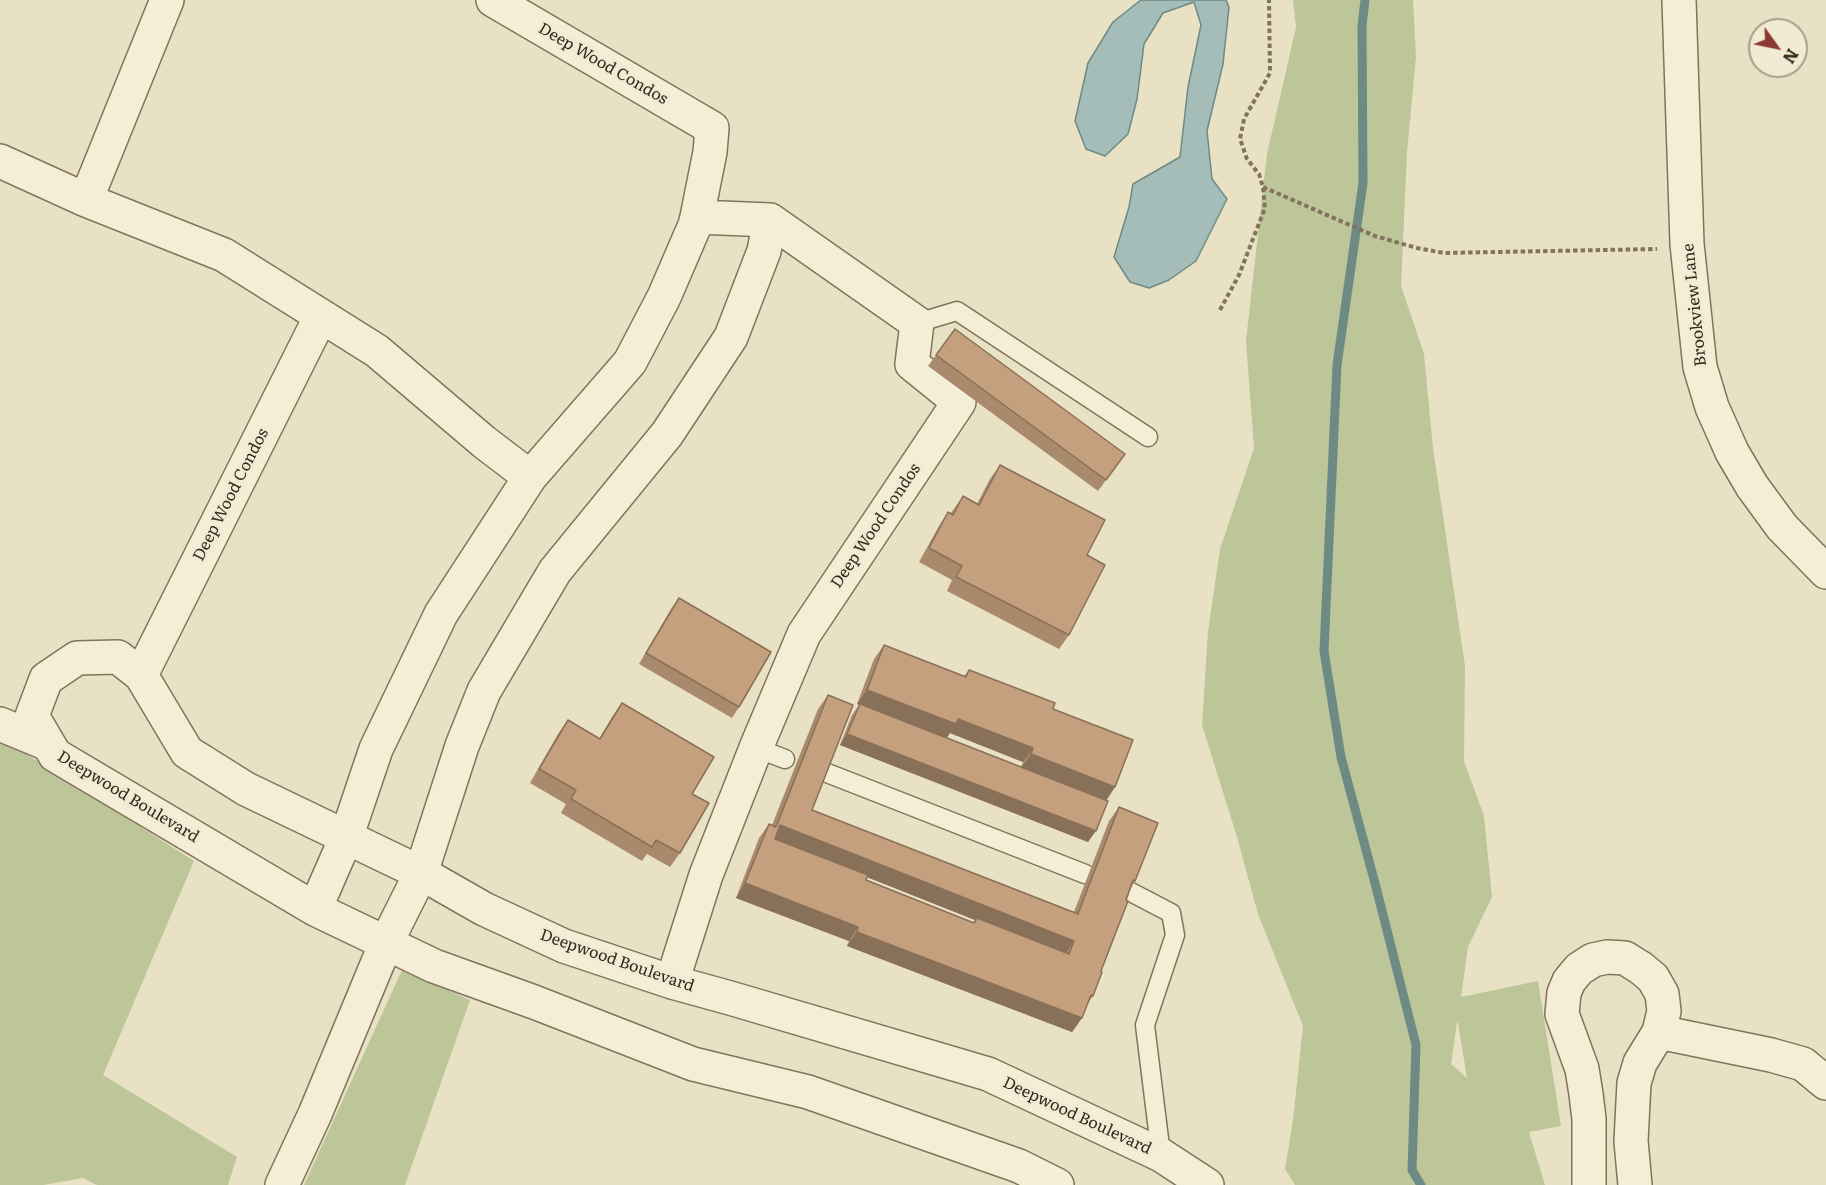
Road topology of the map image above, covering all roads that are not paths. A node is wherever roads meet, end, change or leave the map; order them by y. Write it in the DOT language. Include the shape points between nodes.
graph roads {
  1 [pos="167,0"];
  2 [pos="493,0"];
  3 [pos="1679,0"];
  4 [pos="0,161"];
  5 [pos="86,200"];
  6 [pos="697,217"];
  7 [pos="770,220"];
  8 [pos="321,316"];
  9 [pos="917,323"];
  10 [pos="1148,437"];
  11 [pos="530,477"];
  12 [pos="1826,572"];
  13 [pos="141,675"];
  14 [pos="0,724"];
  15 [pos="48,744"];
  16 [pos="822,771"];
  17 [pos="346,838"];
  18 [pos="421,873"];
  19 [pos="1085,874"];
  20 [pos="1125,889"];
  21 [pos="315,909"];
  22 [pos="386,943"];
  23 [pos="672,982"];
  24 [pos="1659,1032"];
  25 [pos="1826,1083"];
  26 [pos="1161,1155"];
  27 [pos="282,1185"];
  28 [pos="1058,1185"];
  29 [pos="1207,1185"];
  30 [pos="1590,1185"];
  31 [pos="1635,1185"];
  1 -- 5 [label="street"];
  2 -- 6 [label="street, Deep Wood Condos" via="712,128"];
  3 -- 12 [label="street, Brookview Lane" via="1688,249 1700,367 1712,407 1752,486 1782,527"];
  4 -- 5 [label="street"];
  5 -- 8 [label="street" via="224,255"];
  6 -- 7 [label="street"];
  6 -- 11 [label="street" via="664,297 630,362"];
  7 -- 9 [label="street"];
  7 -- 18 [label="street" via="764,251 731,337 667,434 555,571 484,691"];
  8 -- 11 [label="street" via="377,351"];
  8 -- 13 [label="street, Deep Wood Condos"];
  9 -- 10 [label="lane" via="957,311"];
  9 -- 23 [label="street, Deep Wood Condos" via="912,364 960,402 804,634 770,753 706,875"];
  11 -- 17 [label="street" via="441,614 375,749"];
  13 -- 15 [label="street, Deepwood Boulevard" via="118,657 77,658 46,679 32,716"];
  13 -- 17 [label="street, Deepwood Boulevard" via="187,752 246,789"];
  14 -- 15 [label="street"];
  15 -- 21 [label="street, Deepwood Boulevard" via="55,755"];
  16 -- 19 [label="lane"];
  17 -- 18 [label="street, Deepwood Boulevard"];
  17 -- 21 [label="street"];
  18 -- 22 [label="street"];
  18 -- 23 [label="street, Deepwood Boulevard" via="484,909 564,946"];
  20 -- 26 [label="lane" via="1171,913 1175,935 1145,1025"];
  21 -- 22 [label="street, Deepwood Boulevard"];
  22 -- 27 [label="street"];
  22 -- 28 [label="street, Deepwood Boulevard" via="434,966 693,1064 808,1092 1019,1166"];
  23 -- 26 [label="street, Deepwood Boulevard" via="988,1074"];
  24 -- 25 [label="street" via="1771,1054 1803,1064"];
  24 -- 30 [label="street" via="1664,1011 1662,994 1653,978 1625,958 1593,960 1569,981 1562,1014 1582,1069"];
  24 -- 31 [label="street" via="1640,1063 1634,1083 1631,1141"];
  26 -- 29 [label="street, Deepwood Boulevard"];
}
